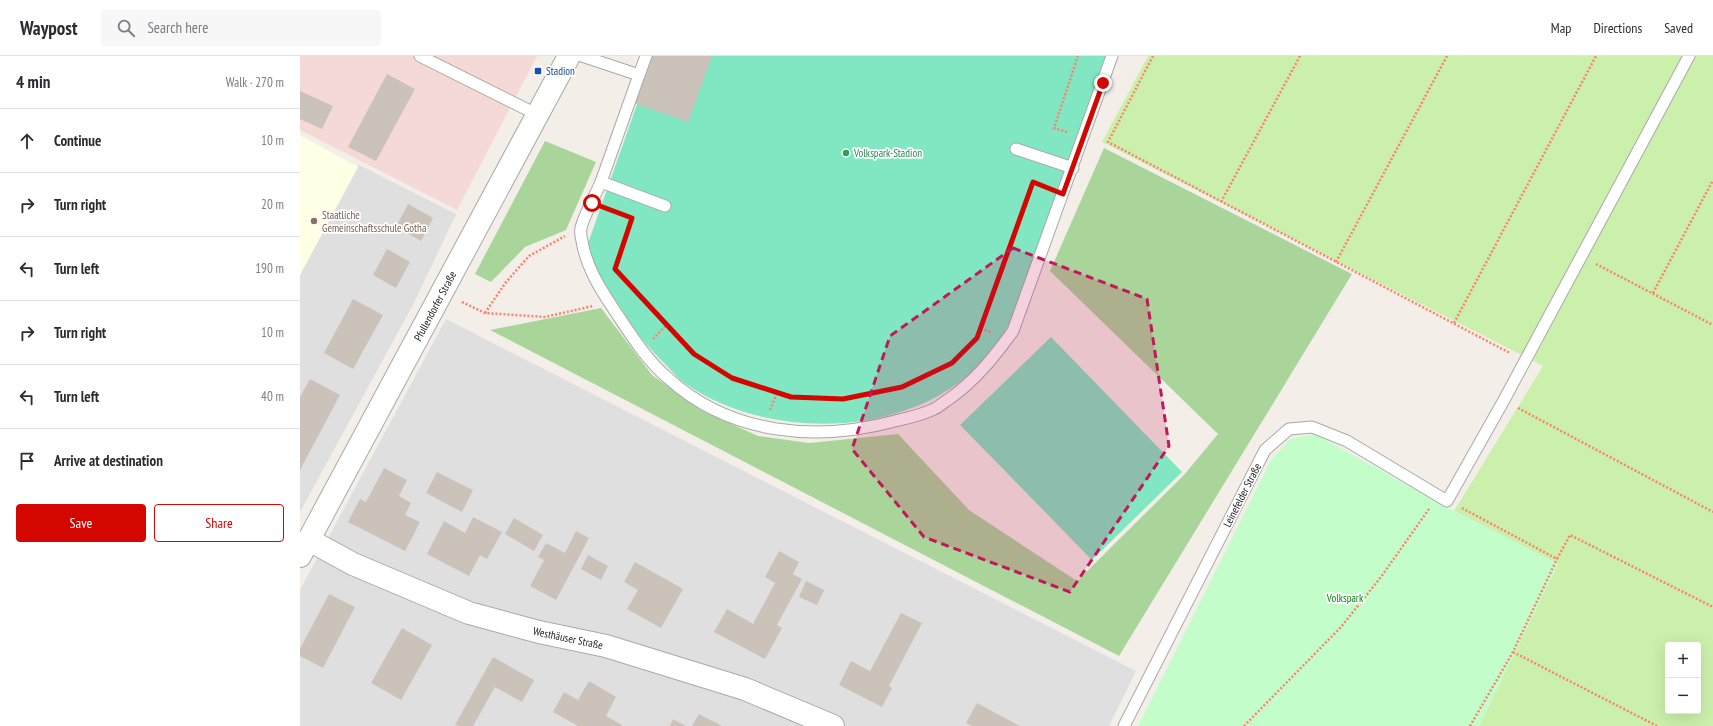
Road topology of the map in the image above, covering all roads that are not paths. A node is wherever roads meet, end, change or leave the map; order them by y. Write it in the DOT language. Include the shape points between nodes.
graph roads {
  1 [pos="420,56"];
  2 [pos="569,56"];
  3 [pos="582,56"];
  4 [pos="646,56"];
  5 [pos="1112,56"];
  6 [pos="1689,56"];
  7 [pos="639,75"];
  8 [pos="538,115"];
  9 [pos="1016,149"];
  10 [pos="1072,168"];
  11 [pos="601,182"];
  12 [pos="665,206"];
  13 [pos="304,548"];
  14 [pos="833,726"];
  15 [pos="1124,726"];
  1 -- 8 [label="lane"];
  2 -- 8 [label="street, Pfullendorfer Straße"];
  3 -- 7 [label="lane"];
  4 -- 7 [label="lane"];
  5 -- 10 [label="lane"];
  6 -- 15 [label="lane, Leinefelder Straße" via="1504,400 1443,498 1347,441 1312,427 1289,429 1265,450"];
  7 -- 11 [label="lane"];
  8 -- 13 [label="street, Pfullendorfer Straße"];
  9 -- 10 [label="lane"];
  10 -- 11 [label="lane" via="1013,331 995,357 966,387 935,409 867,429 805,432 779,431 755,426 721,413 668,379 630,333 594,279 584,252 580,229"];
  11 -- 12 [label="lane"];
  13 -- 14 [label="street, Westhäuser Straße" via="353,564 469,613 539,632 606,646 745,689"];
}
